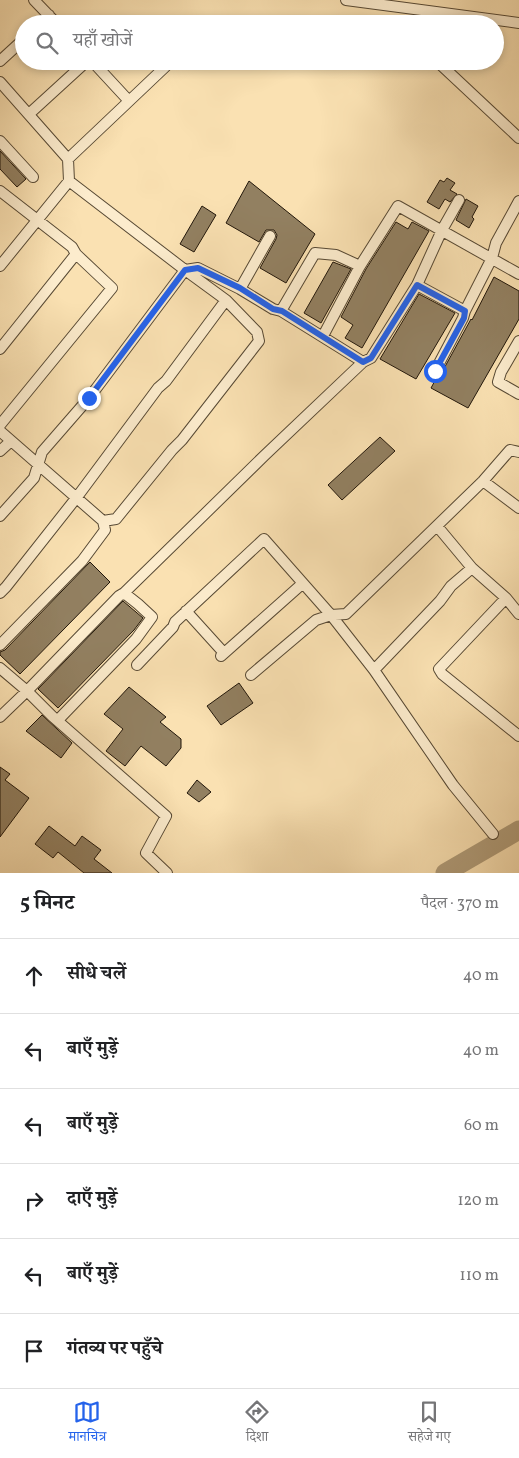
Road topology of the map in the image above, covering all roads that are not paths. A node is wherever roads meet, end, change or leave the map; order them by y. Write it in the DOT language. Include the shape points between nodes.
graph roads {
  1 [pos="34,0"];
  2 [pos="346,0"];
  3 [pos="49,15"];
  4 [pos="434,15"];
  5 [pos="504,22"];
  6 [pos="519,23"];
  7 [pos="15,47"];
  8 [pos="0,61"];
  9 [pos="77,70"];
  10 [pos="101,70"];
  11 [pos="162,70"];
  12 [pos="446,70"];
  13 [pos="0,82"];
  14 [pos="130,100"];
  15 [pos="29,114"];
  16 [pos="519,138"];
  17 [pos="0,141"];
  18 [pos="68,159"];
  19 [pos="33,177"];
  20 [pos="69,181"];
  21 [pos="0,191"];
  22 [pos="459,200"];
  23 [pos="519,200"];
  24 [pos="37,220"];
  25 [pos="442,230"];
  26 [pos="270,236"];
  27 [pos="76,254"];
  28 [pos="492,258"];
  29 [pos="0,266"];
  30 [pos="360,266"];
  31 [pos="185,270"];
  32 [pos="519,274"];
  33 [pos="417,285"];
  34 [pos="240,288"];
  35 [pos="226,300"];
  36 [pos="282,311"];
  37 [pos="465,311"];
  38 [pos="323,336"];
  39 [pos="519,341"];
  40 [pos="0,349"];
  41 [pos="363,362"];
  42 [pos="435,371"];
  43 [pos="519,394"];
  44 [pos="0,425"];
  45 [pos="0,431"];
  46 [pos="11,441"];
  47 [pos="0,451"];
  48 [pos="519,452"];
  49 [pos="37,464"];
  50 [pos="483,481"];
  51 [pos="77,497"];
  52 [pos="519,508"];
  53 [pos="0,516"];
  54 [pos="103,521"];
  55 [pos="436,526"];
  56 [pos="472,568"];
  57 [pos="302,584"];
  58 [pos="0,593"];
  59 [pos="124,594"];
  60 [pos="506,598"];
  61 [pos="186,611"];
  62 [pos="519,614"];
  63 [pos="331,615"];
  64 [pos="0,645"];
  65 [pos="137,665"];
  66 [pos="0,668"];
  67 [pos="374,670"];
  68 [pos="251,675"];
  69 [pos="27,691"];
  70 [pos="0,717"];
  71 [pos="58,720"];
  72 [pos="519,736"];
  73 [pos="493,834"];
  74 [pos="168,873"];
  1 -- 3 [label="street"];
  2 -- 4 [label="street"];
  5 -- 6 [label="street"];
  7 -- 8 [label="street"];
  9 -- 15 [label="street"];
  10 -- 14 [label="street"];
  11 -- 14 [label="street"];
  12 -- 16 [label="street"];
  13 -- 15 [label="street"];
  14 -- 18 [label="street"];
  15 -- 18 [label="street"];
  17 -- 19 [label="street"];
  18 -- 20 [label="street"];
  20 -- 24 [label="street"];
  20 -- 31 [label="street"];
  21 -- 24 [label="street"];
  22 -- 25 [label="street"];
  23 -- 28 [label="street" via="496,243"];
  24 -- 27 [label="street" via="72,247"];
  24 -- 29 [label="street"];
  25 -- 28 [label="street"];
  25 -- 30 [label="street" via="398,206"];
  25 -- 33 [label="street"];
  26 -- 34 [label="street"];
  27 -- 40 [label="street"];
  27 -- 44 [label="street" via="112,288"];
  28 -- 32 [label="street"];
  28 -- 37 [label="street"];
  30 -- 36 [label="street" via="336,255 315,253"];
  30 -- 38 [label="street"];
  31 -- 34 [label="street" via="198,268"];
  31 -- 35 [label="street"];
  31 -- 49 [label="street" via="89,398 42,452"];
  33 -- 37 [label="street"];
  33 -- 41 [label="street" via="371,358"];
  34 -- 36 [label="street" via="273,309"];
  35 -- 51 [label="street"];
  35 -- 54 [label="street" via="257,332 259,342 116,519"];
  36 -- 38 [label="street"];
  37 -- 42 [label="street"];
  38 -- 41 [label="street"];
  39 -- 43 [label="street" via="498,382"];
  41 -- 59 [label="street"];
  45 -- 46 [label="street"];
  46 -- 47 [label="street"];
  46 -- 49 [label="street"];
  48 -- 50 [label="street" via="510,450"];
  49 -- 51 [label="street"];
  49 -- 53 [label="street" via="34,478"];
  50 -- 52 [label="street"];
  50 -- 55 [label="street"];
  51 -- 54 [label="street"];
  51 -- 58 [label="street"];
  54 -- 64 [label="street" via="105,530 82,561"];
  55 -- 56 [label="street"];
  55 -- 63 [label="street" via="346,614"];
  56 -- 60 [label="street"];
  56 -- 67 [label="street" via="451,586"];
  57 -- 61 [label="street" via="222,655"];
  57 -- 61 [label="street" via="264,539"];
  57 -- 63 [label="street"];
  59 -- 69 [label="street"];
  59 -- 71 [label="street" via="152,617 136,639"];
  60 -- 62 [label="street"];
  60 -- 72 [label="street" via="439,669"];
  61 -- 65 [label="street"];
  63 -- 67 [label="street"];
  63 -- 68 [label="street" via="316,620"];
  66 -- 69 [label="street"];
  67 -- 73 [label="street" via="454,785"];
  69 -- 70 [label="street"];
  69 -- 71 [label="street"];
  71 -- 74 [label="street" via="166,816 146,853"];
}
